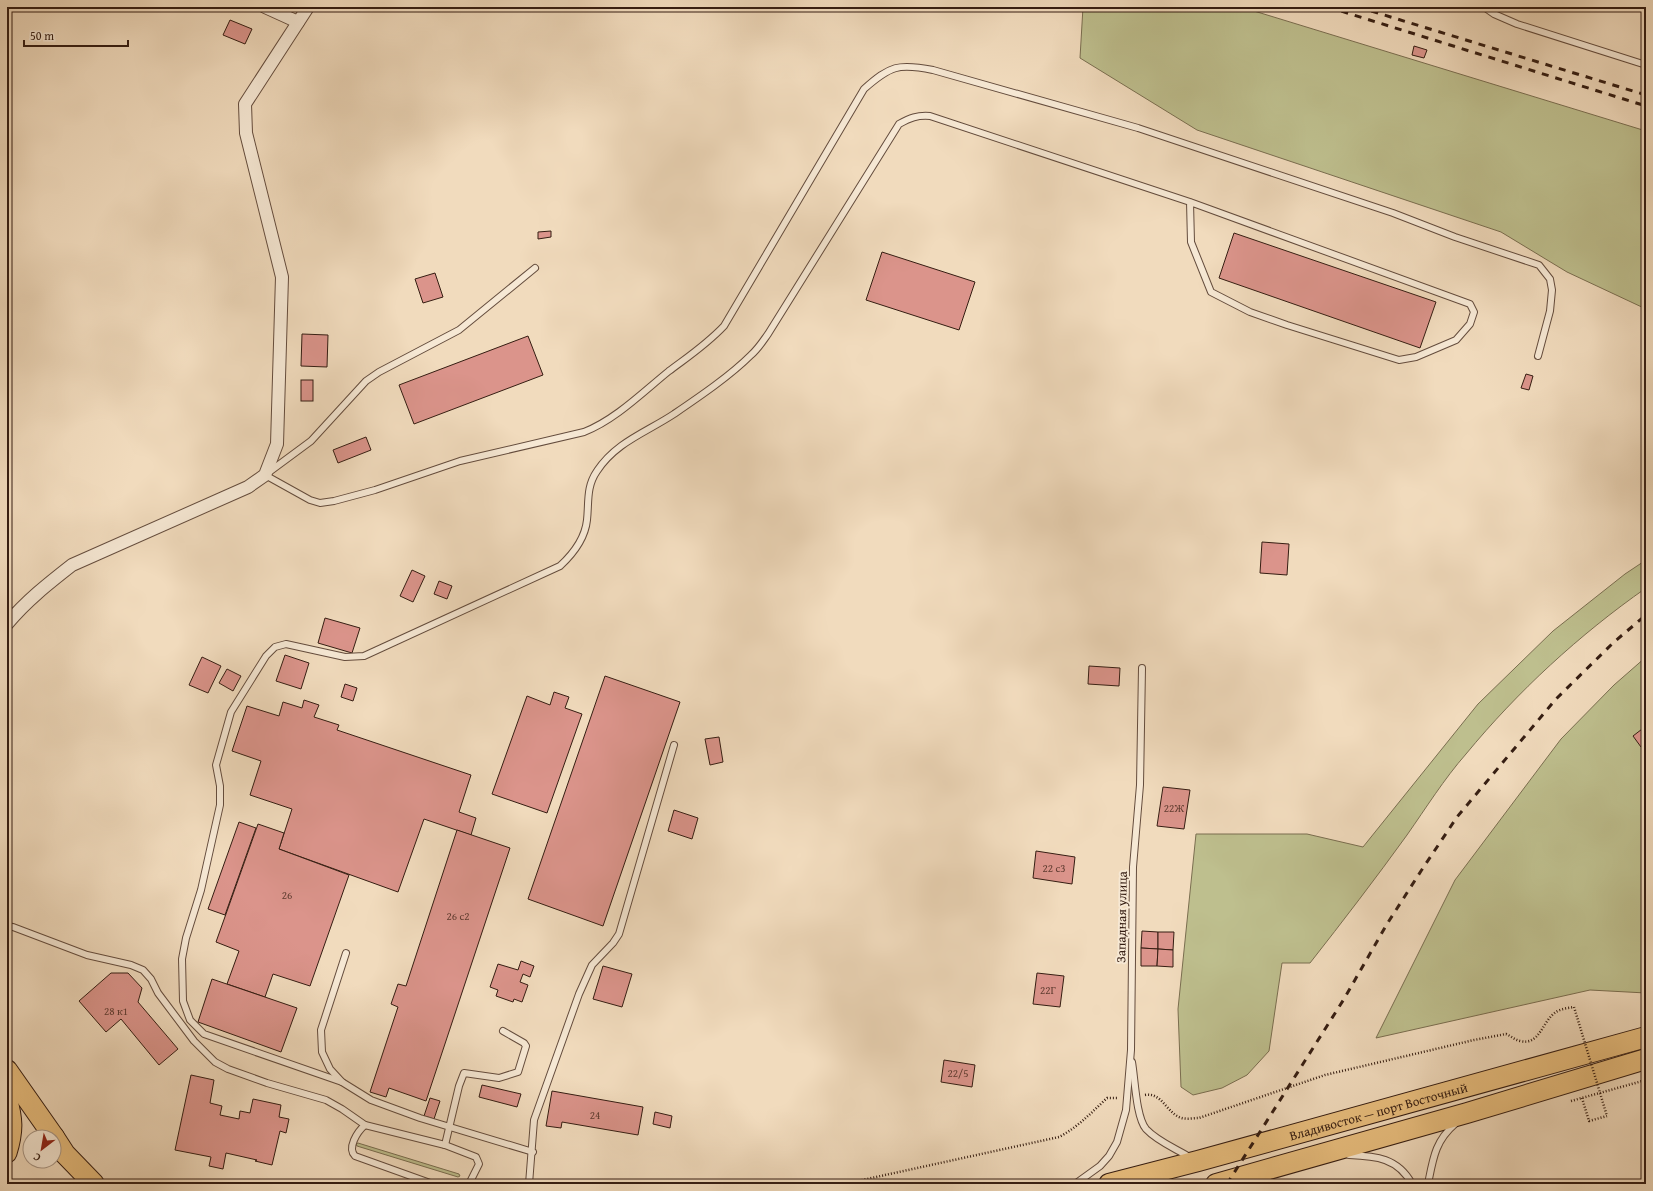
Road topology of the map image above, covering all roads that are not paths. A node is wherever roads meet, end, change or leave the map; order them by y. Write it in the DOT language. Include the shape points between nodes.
graph roads {
  1 [pos="265,7"];
  2 [pos="308,7"];
  3 [pos="1484,7"];
  4 [pos="298,22"];
  5 [pos="1646,64"];
  6 [pos="1190,202"];
  7 [pos="536,268"];
  8 [pos="1538,356"];
  9 [pos="265,475"];
  10 [pos="10,616"];
  11 [pos="1142,668"];
  12 [pos="674,745"];
  13 [pos="12,927"];
  14 [pos="346,954"];
  15 [pos="503,1031"];
  16 [pos="1646,1037"];
  17 [pos="1130,1050"];
  18 [pos="1646,1059"];
  19 [pos="7,1070"];
  20 [pos="342,1082"];
  21 [pos="7,1097"];
  22 [pos="1467,1113"];
  23 [pos="364,1125"];
  24 [pos="450,1127"];
  25 [pos="48,1129"];
  26 [pos="445,1145"];
  27 [pos="62,1149"];
  28 [pos="533,1152"];
  29 [pos="7,1153"];
  30 [pos="1326,1154"];
  31 [pos="1198,1161"];
  32 [pos="530,1183"];
  33 [pos="94,1184"];
  34 [pos="433,1184"];
  35 [pos="470,1184"];
  36 [pos="1075,1184"];
  37 [pos="1109,1184"];
  38 [pos="1216,1184"];
  39 [pos="1412,1184"];
  40 [pos="1428,1184"];
  1 -- 4 [label="street"];
  2 -- 4 [label="street"];
  3 -- 5 [label="lane" via="1517,24"];
  4 -- 9 [label="street" via="245,104 246,133 282,277 277,444"];
  6 -- 6 [label="lane" via="1470,304 1474,312 1470,324 1456,340 1416,357 1399,360 1250,312 1211,292 1191,242"];
  6 -- 20 [label="lane" via="930,116 919,115 908,119 900,124 768,334 752,354 736,369 673,415 624,442 597,471 589,485 587,522 581,540 560,566 364,656 345,657 286,644 275,647 266,656 231,712 219,752 216,765 220,805 202,890 186,938 182,959 183,1001 190,1020 204,1034"];
  7 -- 9 [label="lane" via="459,330 366,381 311,441"];
  8 -- 9 [label="lane" via="1550,311 1552,290 1550,279 1539,265 1394,213 1138,128 933,70 914,66 896,67 882,73 864,89 724,326 710,341 600,426 460,461 334,501 320,503 310,500"];
  9 -- 10 [label="street" via="248,487 72,565"];
  11 -- 17 [label="lane, Западная улица" via="1140,785 1133,867"];
  12 -- 28 [label="lane" via="619,934 592,965 578,994 534,1120"];
  13 -- 23 [label="lane" via="86,955 143,970 194,1041 215,1062 267,1083 326,1100"];
  14 -- 20 [label="lane" via="321,1030 322,1052 330,1069"];
  15 -- 24 [label="lane" via="526,1046 518,1072 499,1078 464,1073"];
  16 -- 31 [label="highway, Владивосток — порт Восточный"];
  17 -- 31 [label="lane, Западная улица" via="1139,1113 1146,1129 1162,1142"];
  17 -- 36 [label="lane, Западная улица" via="1127,1098 1123,1125 1117,1142 1100,1166"];
  18 -- 22 [label="highway, Владивосток — порт Восточный"];
  19 -- 25 [label="highway"];
  20 -- 24 [label="lane" via="371,1100"];
  21 -- 29 [label="main road" via="13,1119"];
  22 -- 30 [label="highway, Владивосток — порт Восточный"];
  22 -- 40 [label="lane" via="1441,1138 1435,1150"];
  23 -- 26 [label="lane"];
  23 -- 34 [label="lane" via="351,1148 351,1153"];
  24 -- 26 [label="lane"];
  24 -- 28 [label="lane"];
  26 -- 35 [label="lane" via="476,1157 479,1164"];
  27 -- 33 [label="highway"];
  28 -- 32 [label="lane"];
  30 -- 38 [label="highway, Владивосток — порт Восточный"];
  30 -- 39 [label="lane" via="1373,1156 1392,1162 1406,1174"];
  31 -- 37 [label="highway, Владивосток — порт Восточный"];
}
